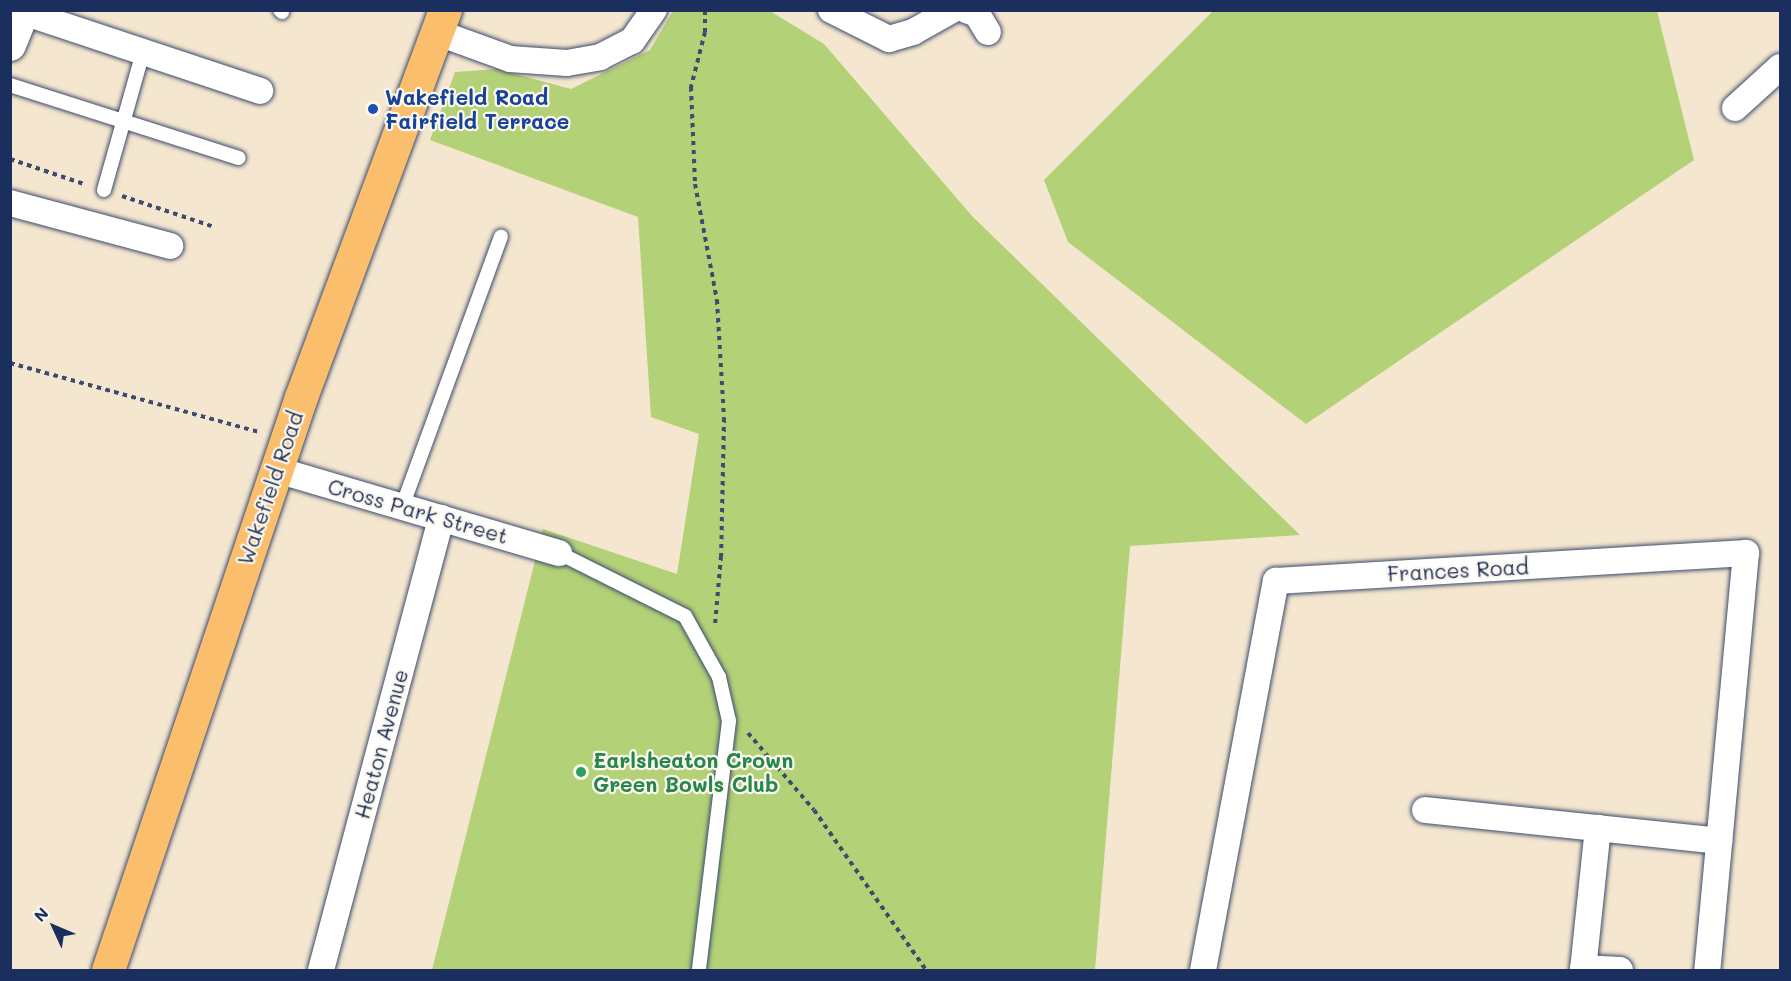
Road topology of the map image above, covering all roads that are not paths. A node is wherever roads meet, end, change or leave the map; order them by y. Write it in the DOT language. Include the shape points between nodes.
graph roads {
  1 [pos="654,10"];
  2 [pos="831,10"];
  3 [pos="952,10"];
  4 [pos="966,10"];
  5 [pos="24,11"];
  6 [pos="441,21"];
  7 [pos="988,32"];
  8 [pos="10,45"];
  9 [pos="143,52"];
  10 [pos="1780,67"];
  11 [pos="10,85"];
  12 [pos="260,91"];
  13 [pos="1735,108"];
  14 [pos="124,121"];
  15 [pos="239,158"];
  16 [pos="104,190"];
  17 [pos="10,203"];
  18 [pos="501,237"];
  19 [pos="170,246"];
  20 [pos="282,455"];
  21 [pos="402,507"];
  22 [pos="441,518"];
  23 [pos="559,553"];
  24 [pos="1425,810"];
  25 [pos="1598,828"];
  26 [pos="1719,841"];
  27 [pos="1583,969"];
  28 [pos="108,970"];
  29 [pos="321,970"];
  30 [pos="699,970"];
  31 [pos="1203,970"];
  32 [pos="1620,970"];
  33 [pos="1707,970"];
  1 -- 6 [label="street" via="632,42 600,57 567,63 510,59"];
  2 -- 3 [label="street" via="889,39 913,32"];
  4 -- 7 [label="street" via="977,14"];
  5 -- 8 [label="street"];
  5 -- 9 [label="street"];
  6 -- 20 [label="highway, Wakefield Road"];
  9 -- 12 [label="street"];
  9 -- 14 [label="lane"];
  10 -- 13 [label="street"];
  11 -- 14 [label="lane"];
  14 -- 15 [label="lane"];
  14 -- 16 [label="lane"];
  17 -- 19 [label="street"];
  18 -- 21 [label="lane"];
  20 -- 21 [label="street, Cross Park Street"];
  20 -- 28 [label="highway, Wakefield Road"];
  21 -- 22 [label="street, Cross Park Street"];
  22 -- 23 [label="street, Cross Park Street"];
  22 -- 29 [label="street, Heaton Avenue"];
  23 -- 30 [label="lane" via="685,616 711,663 726,707 729,722"];
  24 -- 25 [label="street"];
  25 -- 26 [label="street"];
  25 -- 27 [label="street"];
  26 -- 31 [label="street, Frances Road" via="1746,553 1276,581"];
  26 -- 33 [label="street, Frances Road"];
  27 -- 32 [label="street"];
}
